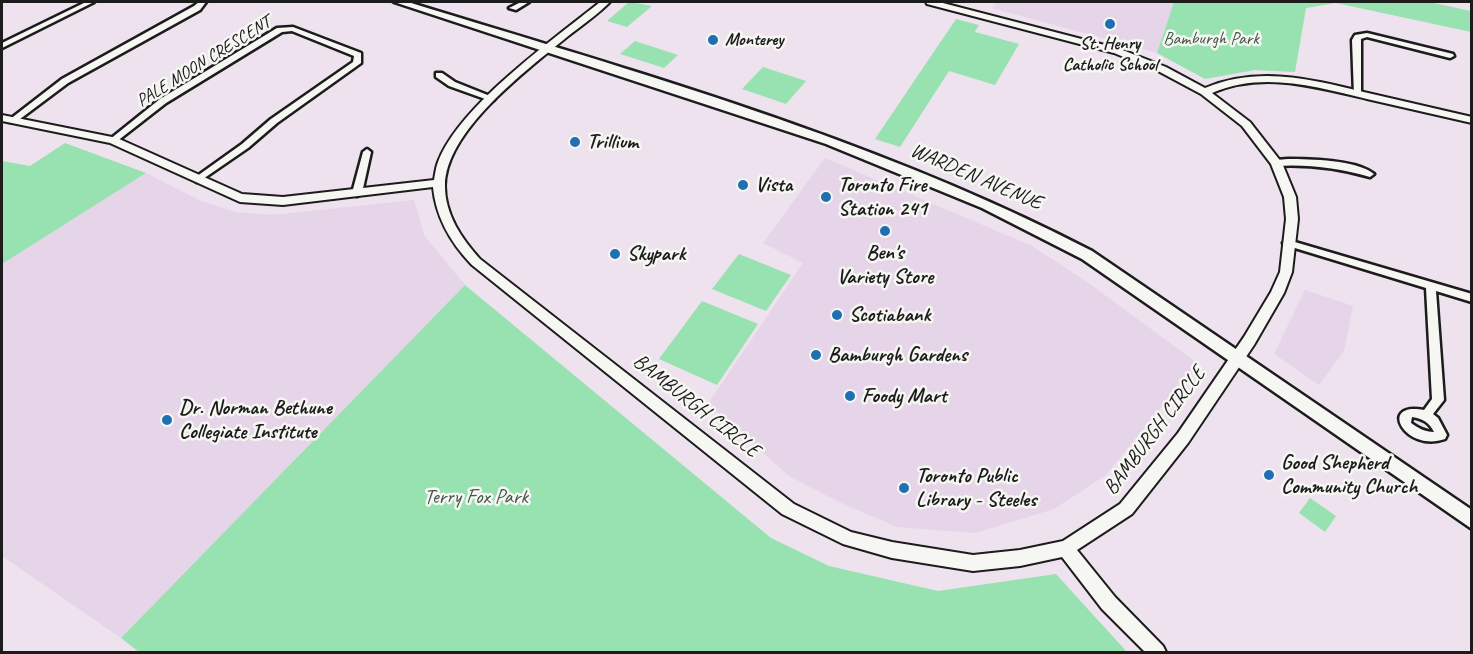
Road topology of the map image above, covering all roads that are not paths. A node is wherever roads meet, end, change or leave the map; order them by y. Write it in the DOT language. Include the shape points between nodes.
graph roads {
  1 [pos="90,2"];
  2 [pos="202,2"];
  3 [pos="399,2"];
  4 [pos="525,2"];
  5 [pos="606,2"];
  6 [pos="930,2"];
  7 [pos="513,8"];
  8 [pos="2,46"];
  9 [pos="549,49"];
  10 [pos="1450,56"];
  11 [pos="439,75"];
  12 [pos="1205,92"];
  13 [pos="1358,93"];
  14 [pos="491,98"];
  15 [pos="7,119"];
  16 [pos="1472,120"];
  17 [pos="113,140"];
  18 [pos="367,152"];
  19 [pos="1276,163"];
  20 [pos="1370,174"];
  21 [pos="197,179"];
  22 [pos="438,183"];
  23 [pos="357,193"];
  24 [pos="1288,243"];
  25 [pos="1431,286"];
  26 [pos="1472,298"];
  27 [pos="1237,358"];
  28 [pos="1426,415"];
  29 [pos="1472,521"];
  30 [pos="1066,548"];
  31 [pos="1157,652"];
  1 -- 8 [label="street"];
  2 -- 15 [label="street" via="198,8 65,81"];
  3 -- 9 [label="main road, WARDEN AVENUE"];
  4 -- 7 [label="street"];
  5 -- 9 [label="street"];
  6 -- 12 [label="street, BAMBURGH CIRCLE" via="1117,51"];
  9 -- 14 [label="street"];
  9 -- 27 [label="main road, WARDEN AVENUE" via="788,125 1003,210 1086,255"];
  10 -- 13 [label="street" via="1367,35 1358,37"];
  11 -- 14 [label="street"];
  12 -- 13 [label="street" via="1231,82 1263,78 1304,81"];
  12 -- 19 [label="street, BAMBURGH CIRCLE" via="1246,124"];
  13 -- 16 [label="street"];
  14 -- 22 [label="street" via="460,131"];
  15 -- 17 [label="street"];
  17 -- 21 [label="street"];
  17 -- 21 [label="street, PALE MOON CRESCENT" via="164,101 280,30 293,29 358,55 357,63"];
  18 -- 23 [label="street"];
  19 -- 20 [label="street" via="1345,165"];
  19 -- 24 [label="street, BAMBURGH CIRCLE" via="1290,197"];
  21 -- 23 [label="street" via="235,196 265,201"];
  22 -- 23 [label="street"];
  22 -- 30 [label="street, BAMBURGH CIRCLE" via="447,224 476,262 788,509 849,538 892,550 973,563"];
  24 -- 25 [label="street"];
  24 -- 27 [label="street, BAMBURGH CIRCLE" via="1286,272 1277,293"];
  25 -- 26 [label="street"];
  25 -- 28 [label="street" via="1439,387 1438,400"];
  27 -- 29 [label="main road, WARDEN AVENUE"];
  27 -- 30 [label="street, BAMBURGH CIRCLE" via="1183,438 1126,509"];
  30 -- 31 [label="street" via="1109,602"];
}
